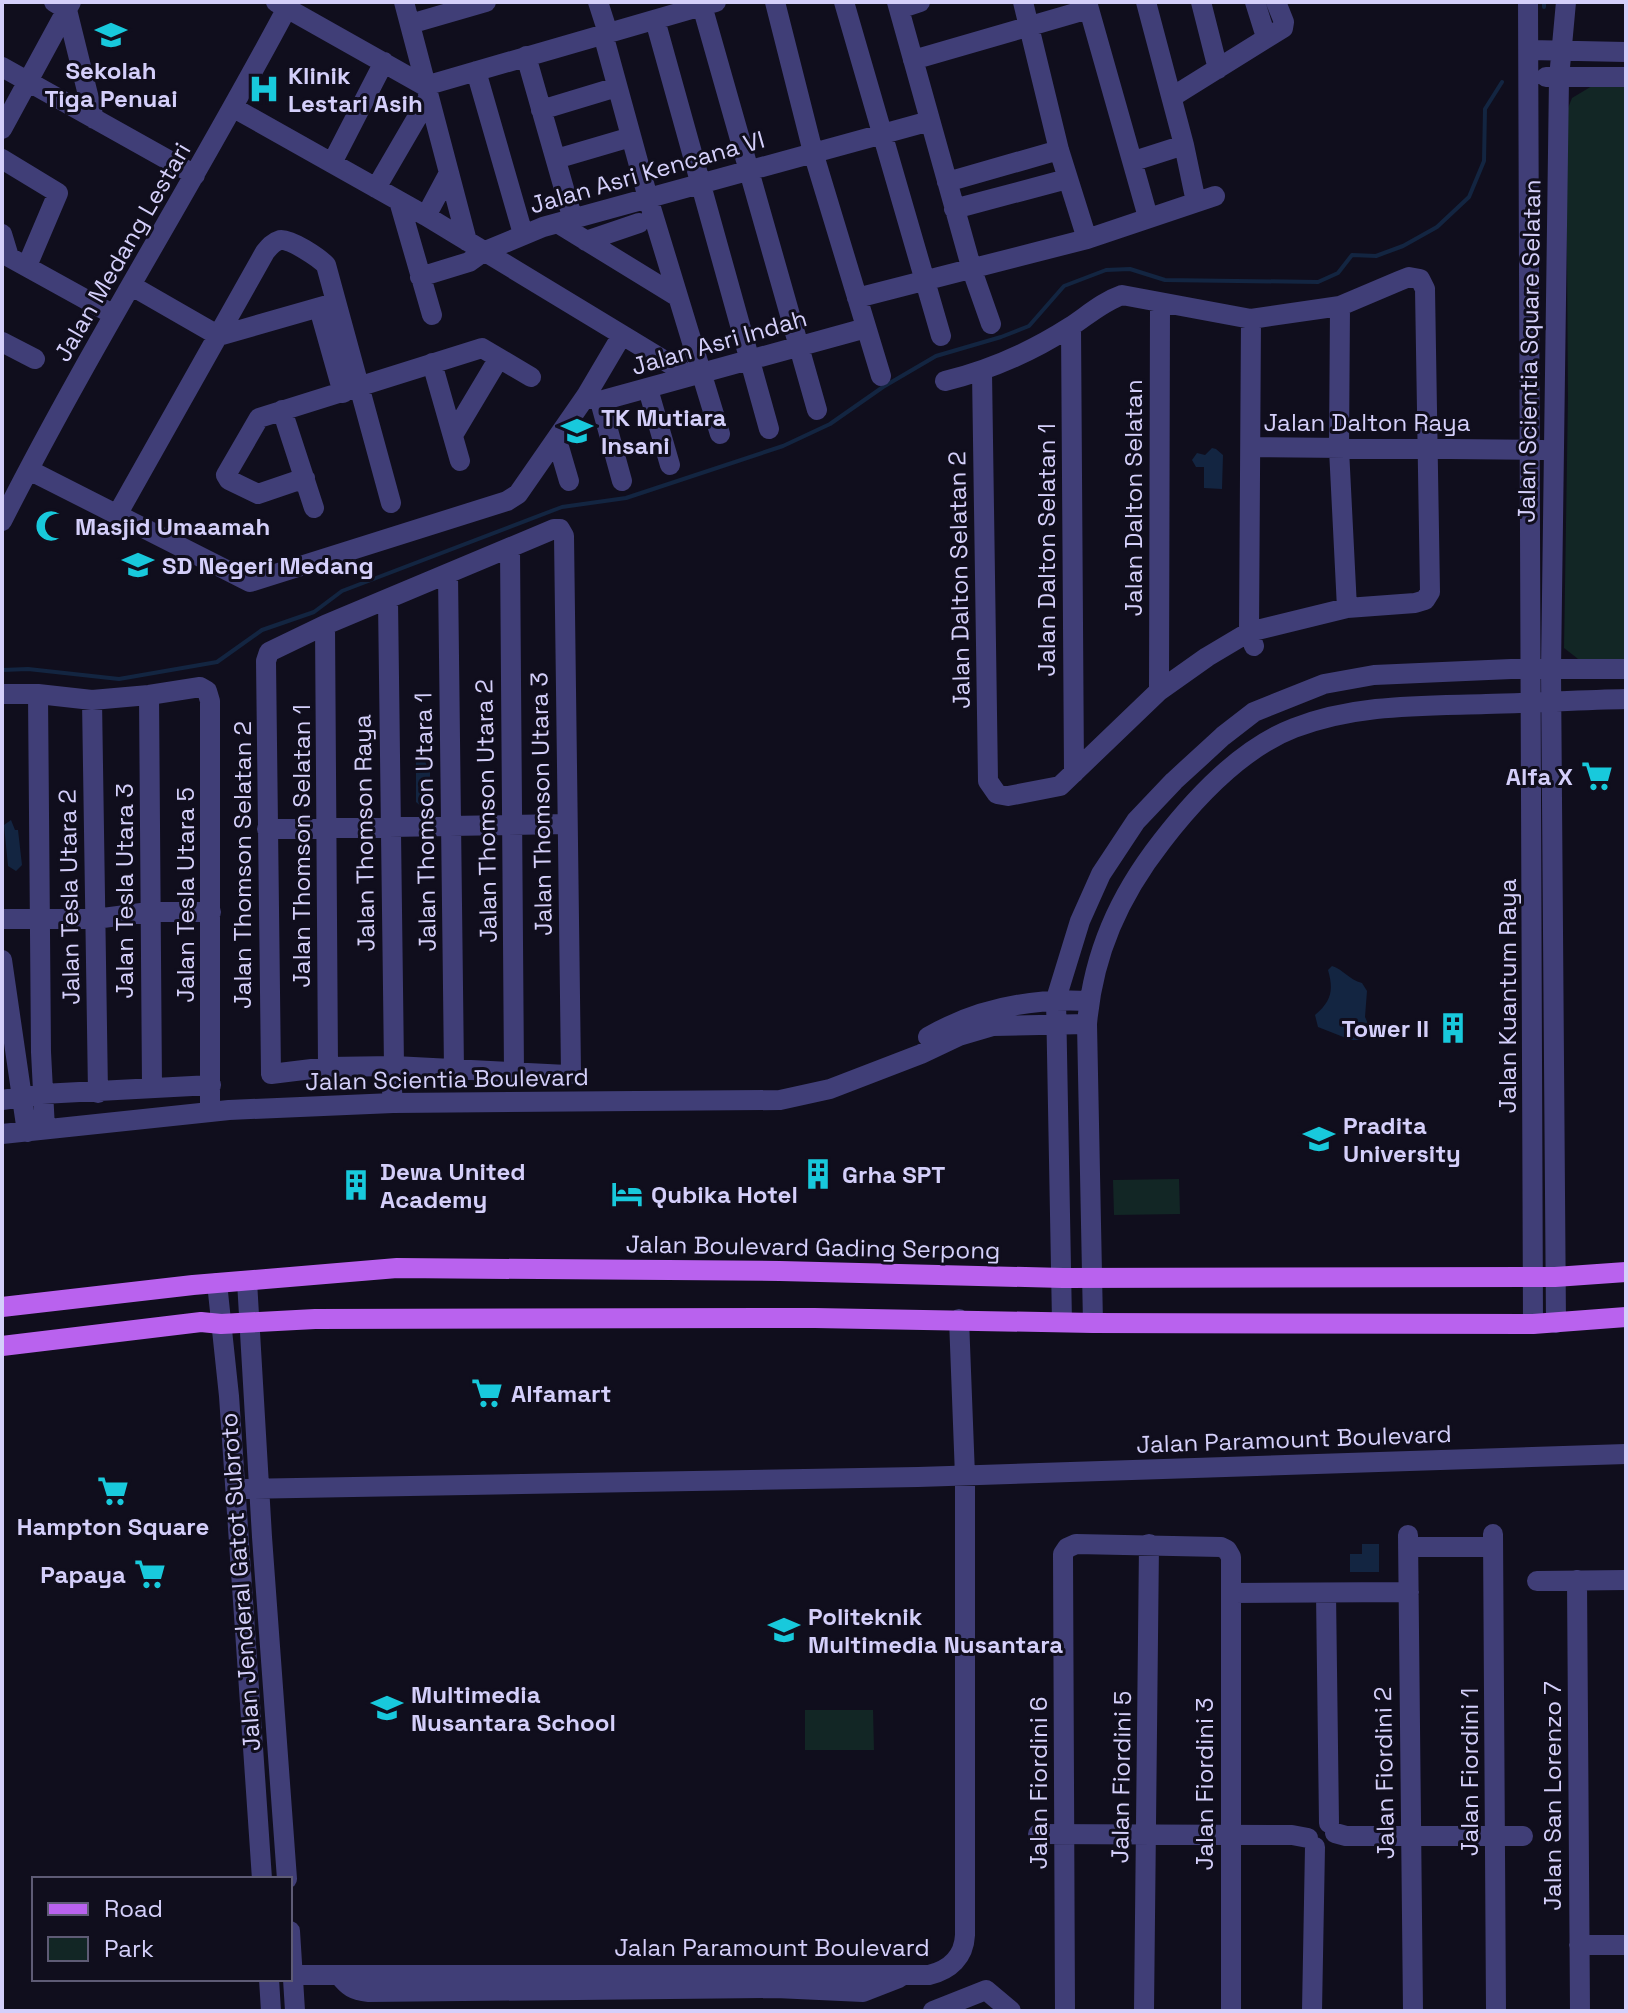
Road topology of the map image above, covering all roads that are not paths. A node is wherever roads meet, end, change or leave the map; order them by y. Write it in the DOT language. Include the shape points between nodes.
graph roads {
  1 [pos="404,2"];
  2 [pos="486,2"];
  3 [pos="598,2"];
  4 [pos="775,2"];
  5 [pos="844,2"];
  6 [pos="920,2"];
  7 [pos="1023,2"];
  8 [pos="1146,2"];
  9 [pos="1201,2"];
  10 [pos="1255,2"];
  11 [pos="1276,2"];
  12 [pos="1528,2"];
  13 [pos="1566,2"];
  14 [pos="706,3"];
  15 [pos="64,5"];
  16 [pos="282,5"];
  17 [pos="898,5"];
  18 [pos="1088,5"];
  19 [pos="655,20"];
  20 [pos="410,24"];
  21 [pos="1030,27"];
  22 [pos="605,34"];
  23 [pos="1266,37"];
  24 [pos="1530,50"];
  25 [pos="1561,51"];
  26 [pos="1626,52"];
  27 [pos="527,60"];
  28 [pos="913,60"];
  29 [pos="384,62"];
  30 [pos="2,67"];
  31 [pos="1218,69"];
  32 [pos="476,71"];
  33 [pos="1530,76"];
  34 [pos="1626,77"];
  35 [pos="1559,78"];
  36 [pos="29,82"];
  37 [pos="617,87"];
  38 [pos="427,92"];
  39 [pos="1172,97"];
  40 [pos="234,108"];
  41 [pos="541,110"];
  42 [pos="94,119"];
  43 [pos="930,121"];
  44 [pos="2,129"];
  45 [pos="881,135"];
  46 [pos="631,137"];
  47 [pos="1184,145"];
  48 [pos="820,150"];
  49 [pos="1059,150"];
  50 [pos="2,159"];
  51 [pos="556,159"];
  52 [pos="1134,161"];
  53 [pos="332,163"];
  54 [pos="750,171"];
  55 [pos="449,173"];
  56 [pos="195,175"];
  57 [pos="1067,179"];
  58 [pos="699,180"];
  59 [pos="947,182"];
  60 [pos="376,188"];
  61 [pos="648,198"];
  62 [pos="399,201"];
  63 [pos="954,209"];
  64 [pos="426,216"];
  65 [pos="1148,217"];
  66 [pos="566,222"];
  67 [pos="639,223"];
  68 [pos="2,234"];
  69 [pos="523,234"];
  70 [pos="1087,239"];
  71 [pos="586,241"];
  72 [pos="475,246"];
  73 [pos="27,266"];
  74 [pos="972,270"];
  75 [pos="420,277"];
  76 [pos="923,280"];
  77 [pos="132,286"];
  78 [pos="678,297"];
  79 [pos="857,298"];
  80 [pos="1160,304"];
  81 [pos="327,306"];
  82 [pos="1340,306"];
  83 [pos="114,315"];
  84 [pos="432,315"];
  85 [pos="1251,319"];
  86 [pos="991,324"];
  87 [pos="1071,327"];
  88 [pos="866,328"];
  89 [pos="622,335"];
  90 [pos="219,336"];
  91 [pos="941,336"];
  92 [pos="2,342"];
  93 [pos="801,349"];
  94 [pos="499,358"];
  95 [pos="35,359"];
  96 [pos="750,359"];
  97 [pos="432,363"];
  98 [pos="982,372"];
  99 [pos="698,374"];
  100 [pos="881,376"];
  101 [pos="531,377"];
  102 [pos="945,381"];
  103 [pos="648,389"];
  104 [pos="350,390"];
  105 [pos="593,398"];
  106 [pos="282,410"];
  107 [pos="817,410"];
  108 [pos="769,429"];
  109 [pos="720,434"];
  110 [pos="453,435"];
  111 [pos="557,440"];
  112 [pos="1251,447"];
  113 [pos="1339,449"];
  114 [pos="1427,450"];
  115 [pos="1532,450"];
  116 [pos="1554,450"];
  117 [pos="460,461"];
  118 [pos="670,465"];
  119 [pos="29,470"];
  120 [pos="305,478"];
  121 [pos="569,481"];
  122 [pos="622,481"];
  123 [pos="9,489"];
  124 [pos="391,503"];
  125 [pos="314,508"];
  126 [pos="117,515"];
  127 [pos="2,521"];
  128 [pos="510,548"];
  129 [pos="448,574"];
  130 [pos="388,600"];
  131 [pos="1347,608"];
  132 [pos="325,625"];
  133 [pos="1252,639"];
  134 [pos="1626,669"];
  135 [pos="1542,670"];
  136 [pos="1159,691"];
  137 [pos="2,694"];
  138 [pos="38,694"];
  139 [pos="149,695"];
  140 [pos="1626,699"];
  141 [pos="92,700"];
  142 [pos="1542,701"];
  143 [pos="1209,751"];
  144 [pos="1229,770"];
  145 [pos="1074,773"];
  146 [pos="567,824"];
  147 [pos="389,826"];
  148 [pos="451,827"];
  149 [pos="512,827"];
  150 [pos="326,828"];
  151 [pos="267,829"];
  152 [pos="149,912"];
  153 [pos="211,912"];
  154 [pos="40,918"];
  155 [pos="2,919"];
  156 [pos="95,919"];
  157 [pos="2,960"];
  158 [pos="1056,999"];
  159 [pos="1089,1001"];
  160 [pos="1087,1024"];
  161 [pos="1056,1025"];
  162 [pos="41,1052"];
  163 [pos="16,1054"];
  164 [pos="889,1065"];
  165 [pos="328,1067"];
  166 [pos="454,1070"];
  167 [pos="514,1073"];
  168 [pos="394,1084"];
  169 [pos="152,1087"];
  170 [pos="211,1088"];
  171 [pos="98,1093"];
  172 [pos="27,1097"];
  173 [pos="210,1112"];
  174 [pos="36,1130"];
  175 [pos="2,1134"];
  176 [pos="1626,1272"];
  177 [pos="1092,1277"];
  178 [pos="1533,1277"];
  179 [pos="1555,1277"];
  180 [pos="1063,1278"];
  181 [pos="247,1281"];
  182 [pos="217,1283"];
  183 [pos="2,1307"];
  184 [pos="1626,1317"];
  185 [pos="959,1319"];
  186 [pos="251,1322"];
  187 [pos="1062,1322"];
  188 [pos="1093,1323"];
  189 [pos="1556,1323"];
  190 [pos="221,1324"];
  191 [pos="1533,1324"];
  192 [pos="2,1346"];
  193 [pos="1626,1454"];
  194 [pos="965,1476"];
  195 [pos="259,1488"];
  196 [pos="236,1489"];
  197 [pos="1408,1541"];
  198 [pos="1149,1544"];
  199 [pos="1577,1580"];
  200 [pos="1626,1580"];
  201 [pos="1537,1581"];
  202 [pos="1409,1592"];
  203 [pos="1232,1593"];
  204 [pos="1320,1593"];
  205 [pos="1038,1834"];
  206 [pos="1064,1834"];
  207 [pos="1146,1834"];
  208 [pos="1229,1835"];
  209 [pos="1321,1835"];
  210 [pos="1411,1836"];
  211 [pos="1495,1836"];
  212 [pos="1523,1836"];
  213 [pos="262,1877"];
  214 [pos="287,1877"];
  215 [pos="1626,1933"];
  216 [pos="1579,1939"];
  217 [pos="1626,1945"];
  218 [pos="292,1975"];
  219 [pos="269,1981"];
  220 [pos="292,1981"];
  221 [pos="271,2011"];
  222 [pos="295,2011"];
  223 [pos="933,2011"];
  224 [pos="1011,2011"];
  225 [pos="1065,2011"];
  226 [pos="1144,2011"];
  227 [pos="1231,2011"];
  228 [pos="1312,2011"];
  229 [pos="1325,2011"];
  230 [pos="1413,2011"];
  231 [pos="1496,2011"];
  232 [pos="1580,2011"];
  1 -- 20 [label="street"];
  2 -- 20 [label="street"];
  3 -- 22 [label="street"];
  4 -- 48 [label="street"];
  5 -- 45 [label="street"];
  6 -- 17 [label="street"];
  7 -- 21 [label="street"];
  8 -- 39 [label="street"];
  9 -- 31 [label="street"];
  10 -- 23 [label="street"];
  11 -- 23 [label="street" via="1285,25"];
  12 -- 24 [label="street, Jalan Scientia Square Selatan"];
  13 -- 25 [label="street, Jalan Scientia Square Selatan"];
  14 -- 19 [label="street"];
  14 -- 54 [label="street"];
  15 -- 36 [label="street"];
  15 -- 42 [label="street"];
  16 -- 29 [label="street"];
  16 -- 40 [label="street, Jalan Medang Lestari"];
  17 -- 28 [label="street"];
  18 -- 21 [label="street"];
  18 -- 52 [label="street"];
  19 -- 22 [label="street"];
  19 -- 58 [label="street"];
  20 -- 38 [label="street"];
  21 -- 28 [label="street"];
  21 -- 49 [label="street"];
  22 -- 27 [label="street"];
  22 -- 37 [label="street"];
  23 -- 31 [label="street"];
  24 -- 25 [label="street"];
  24 -- 33 [label="street, Jalan Scientia Square Selatan"];
  25 -- 26 [label="street"];
  25 -- 35 [label="street, Jalan Scientia Square Selatan"];
  27 -- 32 [label="street"];
  27 -- 41 [label="street"];
  28 -- 43 [label="street"];
  29 -- 38 [label="street"];
  29 -- 53 [label="street"];
  30 -- 36 [label="street"];
  31 -- 39 [label="street"];
  32 -- 38 [label="street"];
  32 -- 69 [label="street"];
  33 -- 35 [label="street"];
  33 -- 115 [label="street, Jalan Scientia Square Selatan"];
  34 -- 35 [label="street"];
  35 -- 116 [label="street, Jalan Scientia Square Selatan"];
  36 -- 42 [label="street"];
  36 -- 44 [label="street"];
  37 -- 41 [label="street"];
  37 -- 46 [label="street"];
  38 -- 55 [label="street"];
  38 -- 60 [label="street"];
  39 -- 47 [label="street"];
  40 -- 53 [label="street"];
  40 -- 56 [label="street, Jalan Medang Lestari"];
  41 -- 51 [label="street"];
  42 -- 56 [label="street"];
  43 -- 45 [label="street, Jalan Asri Kencana VI"];
  43 -- 59 [label="street"];
  45 -- 48 [label="street, Jalan Asri Kencana VI"];
  45 -- 76 [label="street"];
  46 -- 51 [label="street"];
  46 -- 61 [label="street"];
  47 -- 52 [label="street"];
  47 -- 65 [label="street" via="1206,199"];
  48 -- 54 [label="street, Jalan Asri Kencana VI"];
  48 -- 79 [label="street"];
  49 -- 57 [label="street"];
  49 -- 59 [label="street"];
  50 -- 73 [label="street" via="58,194"];
  51 -- 66 [label="street"];
  52 -- 65 [label="street"];
  53 -- 60 [label="street"];
  54 -- 58 [label="street, Jalan Asri Kencana VI"];
  54 -- 93 [label="street"];
  55 -- 64 [label="street"];
  55 -- 72 [label="street"];
  56 -- 77 [label="street, Jalan Medang Lestari"];
  57 -- 63 [label="street"];
  57 -- 70 [label="street"];
  58 -- 61 [label="street, Jalan Asri Kencana VI"];
  58 -- 96 [label="street"];
  59 -- 63 [label="street"];
  60 -- 62 [label="street"];
  61 -- 66 [label="street, Jalan Asri Kencana VI"];
  61 -- 78 [label="street"];
  62 -- 64 [label="street"];
  62 -- 75 [label="street"];
  63 -- 74 [label="street"];
  64 -- 72 [label="street"];
  65 -- 70 [label="street"];
  66 -- 69 [label="street, Jalan Asri Kencana VI"];
  66 -- 71 [label="street"];
  67 -- 71 [label="street"];
  68 -- 73 [label="street" via="9,257"];
  69 -- 72 [label="street, Jalan Asri Kencana VI"];
  70 -- 74 [label="street"];
  71 -- 78 [label="street"];
  72 -- 75 [label="street, Jalan Asri Kencana VI" via="469,262"];
  72 -- 89 [label="street"];
  73 -- 83 [label="street"];
  74 -- 76 [label="street"];
  74 -- 86 [label="street"];
  75 -- 84 [label="street"];
  76 -- 79 [label="street"];
  76 -- 91 [label="street"];
  77 -- 83 [label="street, Jalan Medang Lestari"];
  77 -- 90 [label="street"];
  78 -- 99 [label="street"];
  79 -- 88 [label="street"];
  80 -- 85 [label="street"];
  80 -- 87 [label="street" via="1122,295"];
  80 -- 136 [label="street, Jalan Dalton Selatan"];
  81 -- 90 [label="street"];
  81 -- 90 [label="street" via="326,265 285,240 277,241 265,252"];
  81 -- 104 [label="street"];
  82 -- 85 [label="street"];
  82 -- 113 [label="street"];
  82 -- 114 [label="street" via="1409,277 1420,279 1425,289"];
  83 -- 119 [label="street, Jalan Medang Lestari"];
  85 -- 112 [label="street"];
  87 -- 98 [label="street"];
  87 -- 145 [label="street, Jalan Dalton Selatan 1"];
  88 -- 93 [label="street, Jalan Asri Indah"];
  88 -- 100 [label="street"];
  89 -- 99 [label="street"];
  89 -- 105 [label="street"];
  90 -- 126 [label="street"];
  92 -- 95 [label="street"];
  93 -- 96 [label="street, Jalan Asri Indah"];
  93 -- 107 [label="street"];
  94 -- 97 [label="street" via="482,348"];
  94 -- 101 [label="street"];
  94 -- 110 [label="street"];
  96 -- 99 [label="street, Jalan Asri Indah"];
  96 -- 108 [label="street"];
  97 -- 104 [label="street"];
  97 -- 110 [label="street"];
  98 -- 102 [label="street"];
  98 -- 145 [label="street, Jalan Dalton Selatan 2" via="990,787 1008,796 1060,786"];
  99 -- 103 [label="street, Jalan Asri Indah"];
  99 -- 109 [label="street"];
  103 -- 105 [label="street, Jalan Asri Indah"];
  103 -- 118 [label="street"];
  104 -- 106 [label="street"];
  104 -- 124 [label="street"];
  105 -- 111 [label="street"];
  105 -- 122 [label="street"];
  106 -- 120 [label="street"];
  106 -- 120 [label="street" via="259,418 226,475 258,494"];
  110 -- 117 [label="street"];
  111 -- 121 [label="street"];
  111 -- 126 [label="street" via="518,494 507,501 250,582"];
  112 -- 113 [label="street, Jalan Dalton Raya"];
  112 -- 133 [label="street"];
  113 -- 114 [label="street, Jalan Dalton Raya"];
  113 -- 131 [label="street"];
  114 -- 115 [label="street, Jalan Dalton Raya"];
  114 -- 131 [label="street" via="1430,592 1415,603"];
  115 -- 116 [label="street, Jalan Dalton Raya"];
  115 -- 135 [label="street, Jalan Scientia Square Selatan"];
  116 -- 135 [label="street, Jalan Scientia Square Selatan"];
  119 -- 123 [label="street, Jalan Medang Lestari"];
  119 -- 126 [label="street"];
  120 -- 125 [label="street"];
  123 -- 127 [label="street, Jalan Medang Lestari"];
  128 -- 129 [label="street"];
  128 -- 146 [label="street, Jalan Thomson Utara 3" via="554,529 564,536"];
  128 -- 149 [label="street, Jalan Thomson Utara 2"];
  129 -- 130 [label="street"];
  129 -- 148 [label="street, Jalan Thomson Utara 1"];
  130 -- 132 [label="street"];
  130 -- 147 [label="street, Jalan Thomson Raya"];
  131 -- 133 [label="street"];
  132 -- 150 [label="street, Jalan Thomson Selatan 1"];
  132 -- 151 [label="street, Jalan Thomson Selatan 2" via="274,647 266,661"];
  133 -- 136 [label="street" via="1207,657"];
  134 -- 135 [label="street"];
  135 -- 142 [label="street, Jalan Scientia Square Selatan"];
  135 -- 143 [label="street" via="1374,675 1324,684 1254,712"];
  136 -- 145 [label="street"];
  137 -- 138 [label="street"];
  138 -- 141 [label="street"];
  138 -- 154 [label="street"];
  139 -- 141 [label="street"];
  139 -- 152 [label="street, Jalan Tesla Utara 3"];
  139 -- 153 [label="street, Jalan Tesla Utara 5" via="200,687 210,701"];
  140 -- 142 [label="street"];
  141 -- 156 [label="street, Jalan Tesla Utara 2"];
  142 -- 144 [label="street" via="1379,707 1335,715 1292,729"];
  142 -- 178 [label="street, Jalan Kuantum Raya"];
  142 -- 179 [label="street, Jalan Kuantum Raya"];
  143 -- 144 [label="street"];
  143 -- 158 [label="street" via="1174,781 1119,844 1080,921"];
  144 -- 159 [label="street" via="1182,815 1140,869 1108,928"];
  146 -- 149 [label="street"];
  146 -- 167 [label="street, Jalan Thomson Utara 3" via="572,1071"];
  147 -- 148 [label="street"];
  147 -- 150 [label="street"];
  147 -- 168 [label="street, Jalan Thomson Raya"];
  148 -- 149 [label="street"];
  148 -- 166 [label="street, Jalan Thomson Utara 1"];
  149 -- 167 [label="street, Jalan Thomson Utara 2"];
  150 -- 151 [label="street"];
  150 -- 165 [label="street, Jalan Thomson Selatan 1"];
  151 -- 165 [label="street, Jalan Thomson Selatan 2" via="269,1069 274,1074"];
  152 -- 153 [label="street"];
  152 -- 156 [label="street"];
  152 -- 169 [label="street, Jalan Tesla Utara 3"];
  153 -- 170 [label="street, Jalan Tesla Utara 5"];
  154 -- 155 [label="street"];
  154 -- 156 [label="street"];
  154 -- 162 [label="street"];
  156 -- 171 [label="street, Jalan Tesla Utara 2"];
  157 -- 163 [label="street"];
  158 -- 159 [label="street, Jalan Scientia Boulevard"];
  158 -- 161 [label="street"];
  158 -- 164 [label="street, Jalan Scientia Boulevard" via="989,1010 954,1022"];
  159 -- 160 [label="street"];
  160 -- 161 [label="street, Jalan Scientia Boulevard"];
  160 -- 177 [label="street"];
  161 -- 164 [label="street, Jalan Scientia Boulevard" via="993,1026"];
  161 -- 180 [label="street"];
  162 -- 163 [label="street"];
  162 -- 172 [label="street"];
  163 -- 172 [label="street"];
  164 -- 168 [label="street, Jalan Scientia Boulevard" via="816,1093 780,1100"];
  165 -- 168 [label="street"];
  166 -- 167 [label="street"];
  166 -- 168 [label="street"];
  168 -- 173 [label="street, Jalan Scientia Boulevard"];
  169 -- 170 [label="street"];
  169 -- 171 [label="street"];
  170 -- 173 [label="street, Jalan Tesla Utara 5"];
  171 -- 172 [label="street"];
  172 -- 174 [label="street"];
  173 -- 174 [label="street, Jalan Scientia Boulevard"];
  174 -- 175 [label="street, Jalan Scientia Boulevard"];
  176 -- 179 [label="main road, Jalan Boulevard Gading Serpong"];
  177 -- 178 [label="main road, Jalan Boulevard Gading Serpong"];
  177 -- 180 [label="main road, Jalan Boulevard Gading Serpong"];
  177 -- 188 [label="street"];
  178 -- 179 [label="main road, Jalan Boulevard Gading Serpong"];
  178 -- 191 [label="street, Jalan Kuantum Raya"];
  179 -- 189 [label="street, Jalan Kuantum Raya"];
  180 -- 181 [label="main road, Jalan Boulevard Gading Serpong" via="397,1268"];
  180 -- 187 [label="street"];
  181 -- 182 [label="main road, Jalan Boulevard Gading Serpong"];
  181 -- 186 [label="street, Jalan Jenderal Gatot Subroto"];
  182 -- 183 [label="main road, Jalan Boulevard Gading Serpong"];
  182 -- 190 [label="street, Jalan Jenderal Gatot Subroto"];
  184 -- 189 [label="main road"];
  185 -- 186 [label="main road"];
  185 -- 187 [label="main road"];
  185 -- 194 [label="street, Jalan Paramount Boulevard"];
  186 -- 190 [label="main road"];
  186 -- 195 [label="street, Jalan Jenderal Gatot Subroto"];
  187 -- 188 [label="main road"];
  188 -- 191 [label="main road"];
  189 -- 191 [label="main road"];
  190 -- 192 [label="main road"];
  190 -- 196 [label="street, Jalan Jenderal Gatot Subroto"];
  193 -- 194 [label="street, Jalan Paramount Boulevard"];
  194 -- 195 [label="street"];
  194 -- 218 [label="street, Jalan Paramount Boulevard" via="965,1945 947,1969 929,1975"];
  195 -- 196 [label="street"];
  195 -- 214 [label="street, Jalan Jenderal Gatot Subroto"];
  196 -- 213 [label="street, Jalan Jenderal Gatot Subroto"];
  197 -- 202 [label="street, Jalan Fiordini 2"];
  197 -- 211 [label="street, Jalan Fiordini 1" via="1493,1540"];
  198 -- 203 [label="street, Jalan Fiordini 3" via="1227,1550"];
  198 -- 206 [label="street, Jalan Fiordini 6" via="1076,1544 1063,1554"];
  198 -- 207 [label="street, Jalan Fiordini 5"];
  199 -- 200 [label="street"];
  199 -- 201 [label="street"];
  199 -- 216 [label="street, Jalan San Lorenzo 7"];
  202 -- 204 [label="street"];
  202 -- 210 [label="street, Jalan Fiordini 2"];
  203 -- 204 [label="street"];
  203 -- 208 [label="street, Jalan Fiordini 3"];
  204 -- 209 [label="street"];
  205 -- 206 [label="street"];
  206 -- 207 [label="street"];
  206 -- 225 [label="street, Jalan Fiordini 6"];
  207 -- 208 [label="street"];
  207 -- 226 [label="street, Jalan Fiordini 5"];
  208 -- 209 [label="street"];
  208 -- 227 [label="street, Jalan Fiordini 3"];
  209 -- 210 [label="street"];
  209 -- 228 [label="street"];
  209 -- 229 [label="street"];
  210 -- 211 [label="street"];
  210 -- 230 [label="street, Jalan Fiordini 2"];
  211 -- 212 [label="street"];
  211 -- 231 [label="street, Jalan Fiordini 1"];
  215 -- 216 [label="street"];
  216 -- 217 [label="street"];
  216 -- 232 [label="street, Jalan San Lorenzo 7"];
  219 -- 221 [label="street"];
  220 -- 222 [label="street"];
  223 -- 224 [label="street" via="986,1990"];
}
